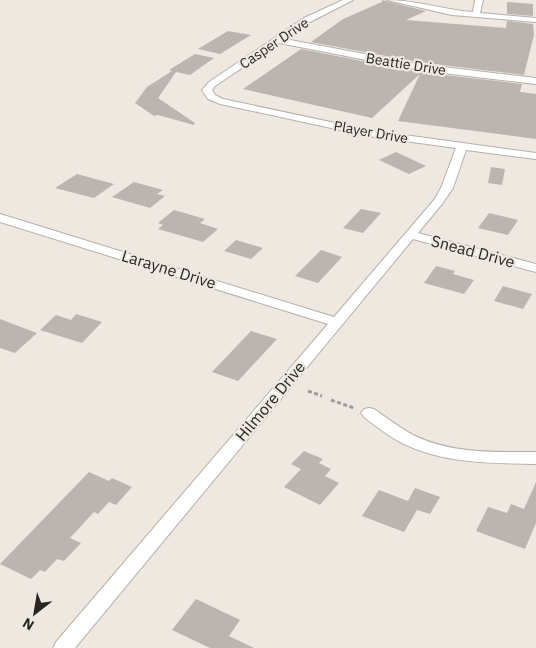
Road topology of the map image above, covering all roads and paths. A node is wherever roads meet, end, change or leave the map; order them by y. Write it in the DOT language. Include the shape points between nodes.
graph roads {
  1 [pos="349,0"];
  2 [pos="391,0"];
  3 [pos="479,0"];
  4 [pos="476,15"];
  5 [pos="536,20"];
  6 [pos="277,40"];
  7 [pos="536,81"];
  8 [pos="209,95"];
  9 [pos="462,146"];
  10 [pos="536,156"];
  11 [pos="0,218"];
  12 [pos="410,235"];
  13 [pos="536,268"];
  14 [pos="337,322"];
  15 [pos="308,391"];
  16 [pos="322,396"];
  17 [pos="331,400"];
  18 [pos="369,413"];
  19 [pos="536,458"];
  20 [pos="63,648"];
  1 -- 6 [label="street, Casper Drive" via="307,20"];
  2 -- 4 [label="street"];
  3 -- 4 [label="street"];
  4 -- 5 [label="street"];
  6 -- 7 [label="street, Beattie Drive" via="413,66"];
  6 -- 8 [label="street, Casper Drive" via="212,84 207,90"];
  8 -- 9 [label="street, Player Drive" via="220,101 350,130"];
  9 -- 10 [label="street, Player Drive"];
  9 -- 12 [label="street, Hilmore Drive" via="442,195"];
  11 -- 14 [label="street, Larayne Drive"];
  12 -- 13 [label="street, Snead Drive"];
  12 -- 14 [label="street, Hilmore Drive"];
  14 -- 20 [label="street, Hilmore Drive"];
  15 -- 16 [label="path"];
  17 -- 18 [label="path"];
  18 -- 19 [label="street" via="429,449 479,457"];
}
